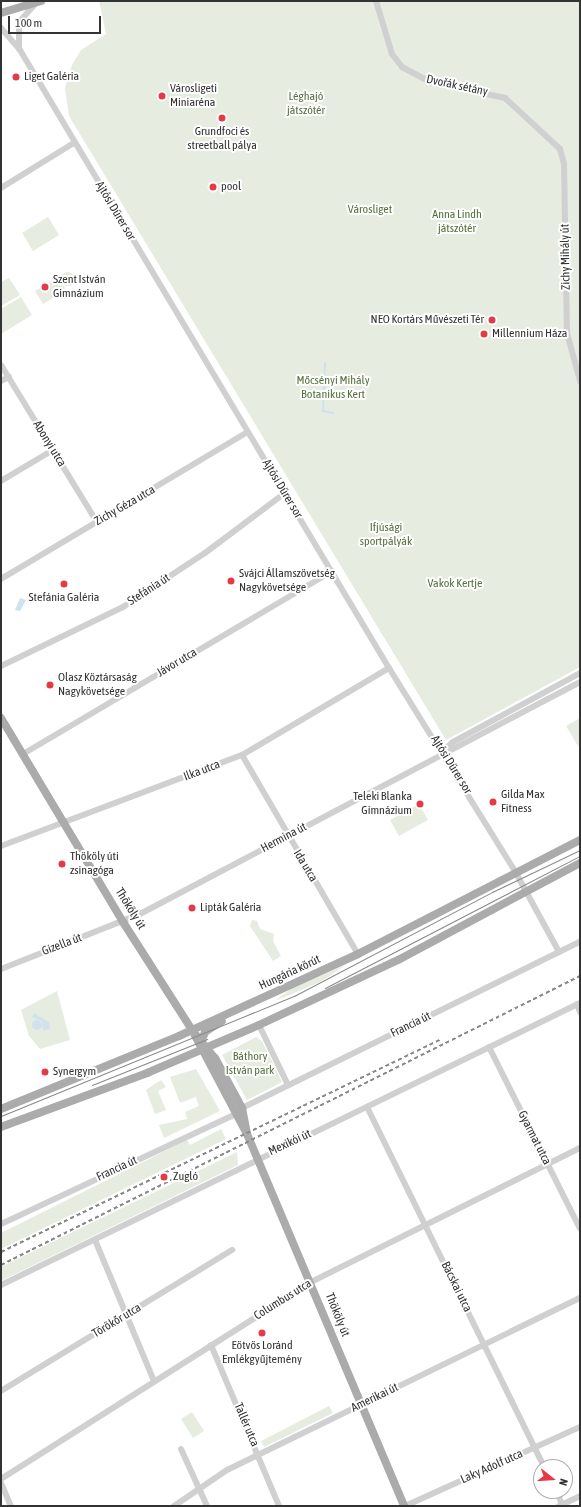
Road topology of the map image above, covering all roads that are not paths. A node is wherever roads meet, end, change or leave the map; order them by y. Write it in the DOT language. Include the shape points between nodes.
graph roads {
  1 [pos="376,1"];
  2 [pos="39,2"];
  3 [pos="1,13"];
  4 [pos="1,28"];
  5 [pos="20,50"];
  6 [pos="550,136"];
  7 [pos="74,143"];
  8 [pos="1,188"];
  9 [pos="1,365"];
  10 [pos="9,377"];
  11 [pos="580,381"];
  12 [pos="1,382"];
  13 [pos="248,432"];
  14 [pos="53,450"];
  15 [pos="1,481"];
  16 [pos="285,493"];
  17 [pos="97,522"];
  18 [pos="332,571"];
  19 [pos="1,579"];
  20 [pos="1,666"];
  21 [pos="389,668"];
  22 [pos="580,673"];
  23 [pos="580,682"];
  24 [pos="1,718"];
  25 [pos="443,751"];
  26 [pos="23,754"];
  27 [pos="242,755"];
  28 [pos="64,823"];
  29 [pos="288,836"];
  30 [pos="580,840"];
  31 [pos="1,846"];
  32 [pos="580,863"];
  33 [pos="516,873"];
  34 [pos="526,892"];
  35 [pos="123,922"];
  36 [pos="580,942"];
  37 [pos="559,952"];
  38 [pos="358,954"];
  39 [pos="1,969"];
  40 [pos="578,1003"];
  41 [pos="243,1008"];
  42 [pos="580,1012"];
  43 [pos="259,1025"];
  44 [pos="192,1030"];
  45 [pos="202,1040"];
  46 [pos="489,1047"];
  47 [pos="204,1049"];
  48 [pos="288,1085"];
  49 [pos="367,1107"];
  50 [pos="1,1108"];
  51 [pos="242,1108"];
  52 [pos="234,1115"];
  53 [pos="1,1127"];
  54 [pos="247,1134"];
  55 [pos="580,1148"];
  56 [pos="258,1158"];
  57 [pos="547,1164"];
  58 [pos="1,1224"];
  59 [pos="425,1225"];
  60 [pos="580,1229"];
  61 [pos="95,1240"];
  62 [pos="232,1250"];
  63 [pos="311,1282"];
  64 [pos="1,1285"];
  65 [pos="580,1298"];
  66 [pos="126,1316"];
  67 [pos="211,1345"];
  68 [pos="484,1345"];
  69 [pos="154,1381"];
  70 [pos="1,1391"];
  71 [pos="362,1405"];
  72 [pos="580,1427"];
  73 [pos="534,1448"];
  74 [pos="181,1449"];
  75 [pos="258,1455"];
  76 [pos="540,1459"];
  77 [pos="1,1479"];
  78 [pos="1,1483"];
  79 [pos="199,1488"];
  80 [pos="580,1496"];
  81 [pos="11,1506"];
  82 [pos="174,1506"];
  83 [pos="207,1506"];
  84 [pos="279,1506"];
  85 [pos="404,1506"];
  86 [pos="561,1506"];
  1 -- 6 [label="street, Dvořák sétány" via="392,54 402,67 423,80 505,98"];
  2 -- 3 [label="main road"];
  2 -- 5 [label="street" via="19,22"];
  4 -- 5 [label="street, Ajtósi Dürer sor"];
  5 -- 7 [label="street, Ajtósi Dürer sor"];
  6 -- 11 [label="street, Zichy Mihály út" via="560,149 564,164 568,333"];
  7 -- 8 [label="street"];
  7 -- 13 [label="street, Ajtósi Dürer sor"];
  9 -- 10 [label="street, Abonyi utca"];
  10 -- 12 [label="street"];
  10 -- 14 [label="street, Abonyi utca"];
  13 -- 16 [label="street, Ajtósi Dürer sor"];
  13 -- 17 [label="street, Zichy Géza utca"];
  14 -- 15 [label="street"];
  14 -- 17 [label="street, Abonyi utca"];
  16 -- 18 [label="street, Ajtósi Dürer sor"];
  16 -- 20 [label="street, Stefánia út" via="205,553 123,607"];
  17 -- 19 [label="street, Zichy Géza utca"];
  18 -- 21 [label="street, Ajtósi Dürer sor"];
  18 -- 26 [label="street, Jávor utca"];
  21 -- 25 [label="street, Ajtósi Dürer sor"];
  21 -- 27 [label="street, Ilka utca"];
  22 -- 25 [label="street, Hermina út" via="453,742"];
  23 -- 25 [label="street, Hermina út"];
  24 -- 26 [label="main road, Thököly út"];
  25 -- 29 [label="street, Hermina út"];
  25 -- 33 [label="street, Ajtósi Dürer sor"];
  26 -- 28 [label="main road, Thököly út"];
  27 -- 28 [label="street, Ilka utca"];
  27 -- 29 [label="street, Ida utca"];
  28 -- 31 [label="street, Ilka utca"];
  28 -- 35 [label="main road, Thököly út"];
  29 -- 35 [label="street, Hermina út"];
  29 -- 38 [label="street, Ida utca"];
  30 -- 33 [label="main road, Hungária körút"];
  32 -- 34 [label="main road"];
  33 -- 34 [label="street, Ajtósi Dürer sor"];
  33 -- 38 [label="main road, Hungária körút"];
  34 -- 37 [label="street, Ajtósi Dürer sor"];
  34 -- 43 [label="main road" via="400,959"];
  35 -- 39 [label="street, Gizella út"];
  35 -- 44 [label="main road, Thököly út"];
  36 -- 37 [label="street, Francia út"];
  37 -- 48 [label="street, Francia út"];
  38 -- 41 [label="main road, Hungária körút"];
  40 -- 42 [label="street"];
  40 -- 46 [label="street, Mexikói út"];
  41 -- 44 [label="main road, Hungária körút"];
  41 -- 45 [label="main road" via="209,1029"];
  43 -- 47 [label="main road"];
  43 -- 48 [label="street"];
  44 -- 45 [label="main road, Thököly út"];
  44 -- 47 [label="main road, Thököly út"];
  44 -- 50 [label="main road, Hungária körút"];
  45 -- 47 [label="main road, Thököly út"];
  46 -- 49 [label="street, Mexikói út"];
  46 -- 57 [label="street, Gyarmat utca"];
  47 -- 51 [label="main road, Thököly út"];
  47 -- 52 [label="main road, Thököly út"];
  47 -- 53 [label="main road"];
  48 -- 51 [label="street, Francia út"];
  49 -- 56 [label="street, Mexikói út"];
  49 -- 59 [label="street, Bácskai utca"];
  51 -- 54 [label="main road, Thököly út"];
  52 -- 54 [label="main road, Thököly út"];
  52 -- 58 [label="street, Francia út"];
  54 -- 56 [label="main road, Thököly út"];
  55 -- 57 [label="street, Columbus utca"];
  56 -- 61 [label="street, Mexikói út"];
  56 -- 63 [label="main road, Thököly út"];
  57 -- 59 [label="street, Columbus utca"];
  57 -- 60 [label="street, Gyarmat utca"];
  59 -- 63 [label="street, Columbus utca"];
  59 -- 68 [label="street, Bácskai utca"];
  61 -- 64 [label="street, Mexikói út"];
  61 -- 66 [label="street"];
  62 -- 66 [label="street, Törökőr utca"];
  63 -- 67 [label="street, Columbus utca"];
  63 -- 71 [label="main road, Thököly út"];
  65 -- 68 [label="street, Amerikai út"];
  66 -- 69 [label="street"];
  66 -- 70 [label="street, Törökőr utca"];
  67 -- 69 [label="street, Columbus utca"];
  67 -- 75 [label="street, Tallér utca"];
  68 -- 71 [label="street, Amerikai út"];
  68 -- 73 [label="street, Bácskai utca"];
  69 -- 77 [label="street, Columbus utca"];
  71 -- 75 [label="street, Amerikai út"];
  71 -- 85 [label="main road, Thököly út"];
  72 -- 73 [label="street, Laky Adolf utca"];
  73 -- 76 [label="street, Bácskai utca"];
  73 -- 85 [label="street, Laky Adolf utca"];
  74 -- 79 [label="street"];
  75 -- 79 [label="street, Amerikai út"];
  75 -- 84 [label="street, Tallér utca"];
  78 -- 81 [label="street"];
  79 -- 82 [label="street, Amerikai út"];
  79 -- 83 [label="street"];
  80 -- 86 [label="street"];
}
